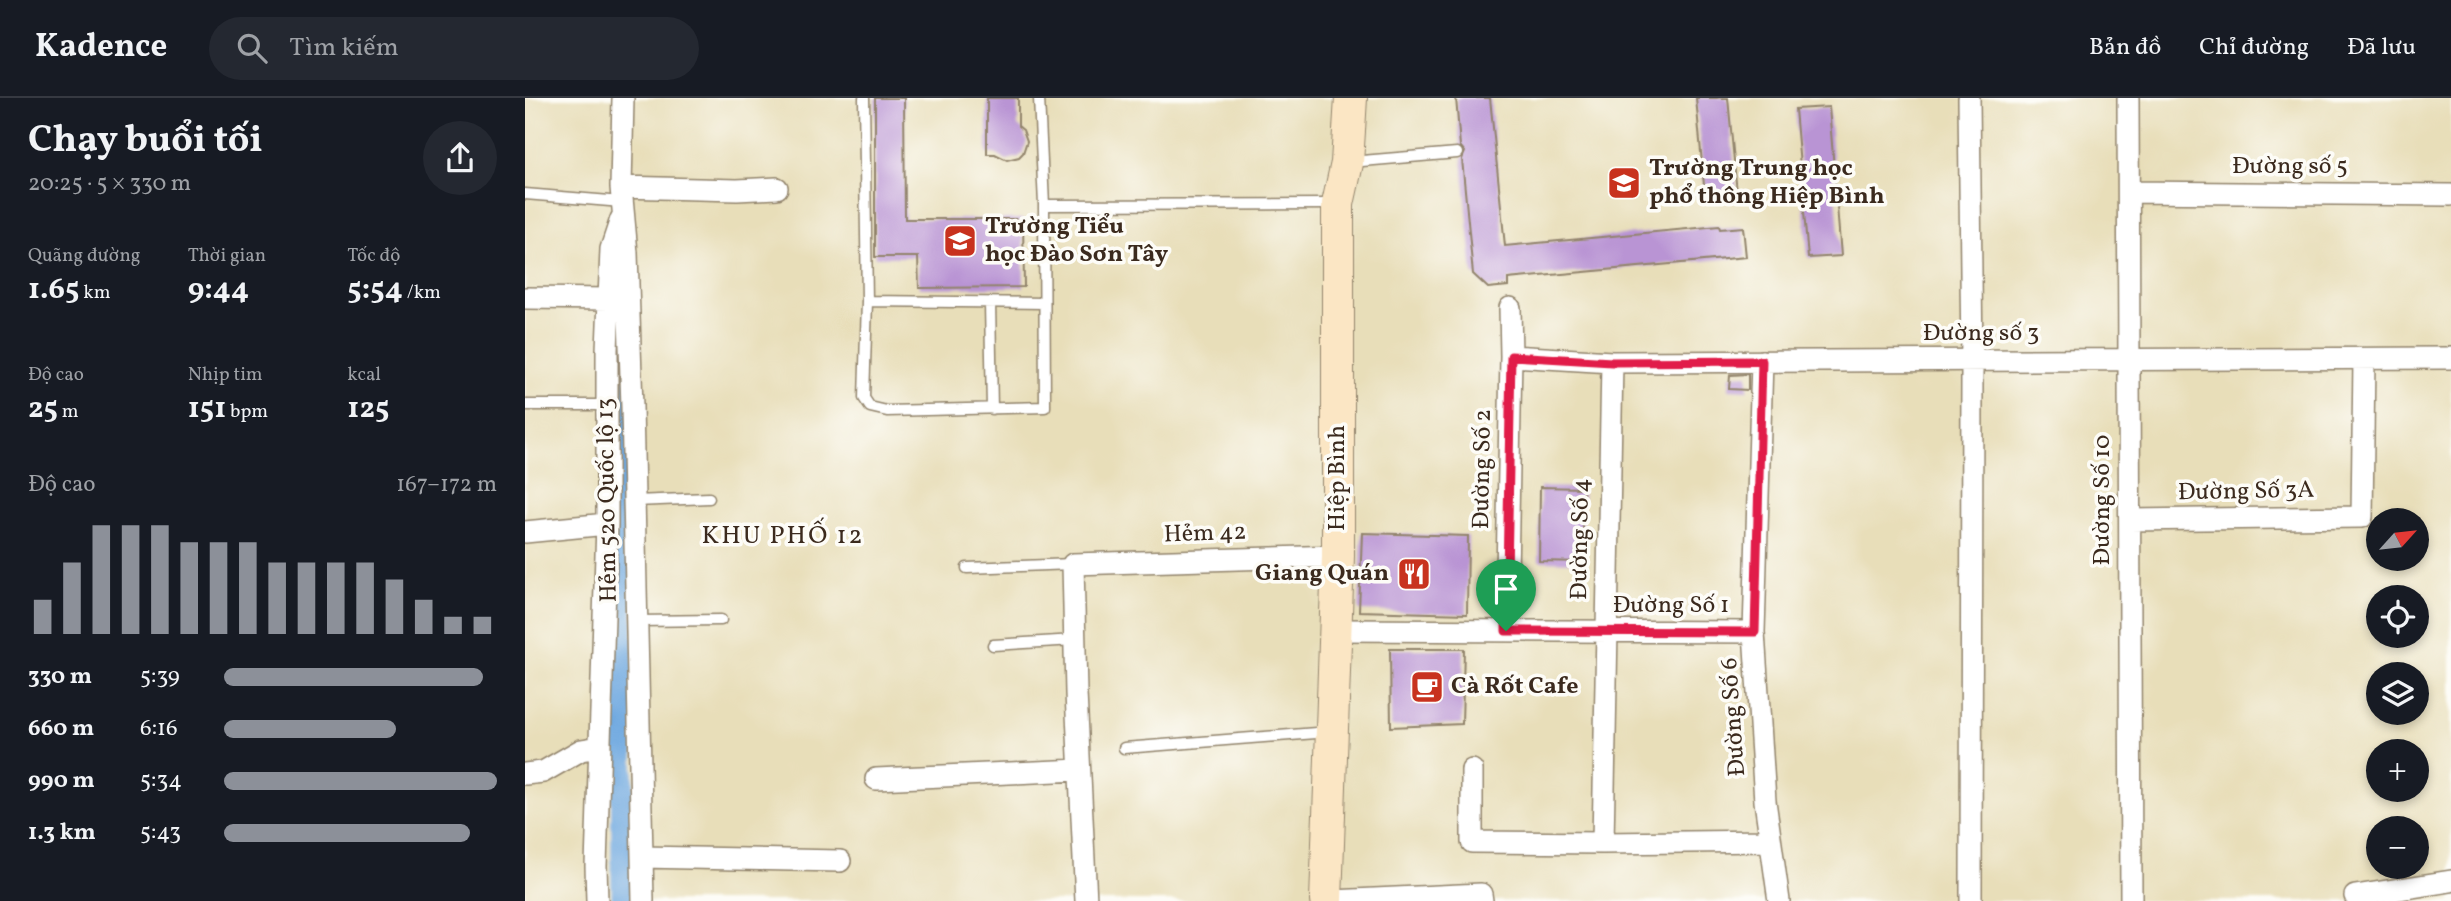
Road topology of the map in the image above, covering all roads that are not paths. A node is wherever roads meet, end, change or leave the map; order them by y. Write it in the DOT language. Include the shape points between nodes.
graph roads {
  1 [pos="623,98"];
  2 [pos="864,98"];
  3 [pos="1039,98"];
  4 [pos="1351,98"];
  5 [pos="1969,98"];
  6 [pos="2129,98"];
  7 [pos="1457,153"];
  8 [pos="1347,163"];
  9 [pos="777,188"];
  10 [pos="2129,192"];
  11 [pos="525,194"];
  12 [pos="2451,195"];
  13 [pos="622,202"];
  14 [pos="1338,204"];
  15 [pos="1044,205"];
  16 [pos="525,298"];
  17 [pos="609,299"];
  18 [pos="867,301"];
  19 [pos="990,303"];
  20 [pos="1044,303"];
  21 [pos="1510,308"];
  22 [pos="1511,356"];
  23 [pos="2451,358"];
  24 [pos="2364,359"];
  25 [pos="1972,360"];
  26 [pos="2129,360"];
  27 [pos="1762,361"];
  28 [pos="1612,362"];
  29 [pos="525,405"];
  30 [pos="607,405"];
  31 [pos="992,409"];
  32 [pos="709,498"];
  33 [pos="635,501"];
  34 [pos="2130,520"];
  35 [pos="607,524"];
  36 [pos="525,532"];
  37 [pos="1338,556"];
  38 [pos="1073,564"];
  39 [pos="967,568"];
  40 [pos="722,620"];
  41 [pos="637,621"];
  42 [pos="1336,631"];
  43 [pos="1506,631"];
  44 [pos="1605,632"];
  45 [pos="1755,632"];
  46 [pos="1075,640"];
  47 [pos="993,645"];
  48 [pos="1332,732"];
  49 [pos="600,747"];
  50 [pos="1124,748"];
  51 [pos="1079,770"];
  52 [pos="1472,770"];
  53 [pos="525,774"];
  54 [pos="876,779"];
  55 [pos="1770,841"];
  56 [pos="1603,843"];
  57 [pos="642,857"];
  58 [pos="840,861"];
  59 [pos="2451,881"];
  60 [pos="2355,896"];
  61 [pos="597,901"];
  62 [pos="643,901"];
  63 [pos="1086,901"];
  64 [pos="1326,901"];
  65 [pos="1332,901"];
  66 [pos="1482,901"];
  67 [pos="1779,901"];
  68 [pos="1971,901"];
  69 [pos="2131,901"];
  1 -- 13 [label="street, Hẻm 520 Quốc lộ 13"];
  2 -- 18 [label="lane"];
  3 -- 15 [label="lane"];
  4 -- 8 [label="main road, Hiệp Bình"];
  5 -- 25 [label="street"];
  6 -- 10 [label="street, Đường Số 10"];
  7 -- 8 [label="lane"];
  8 -- 14 [label="main road, Hiệp Bình"];
  9 -- 13 [label="street"];
  10 -- 12 [label="street, Đường số 5"];
  10 -- 26 [label="street, Đường Số 10"];
  11 -- 13 [label="lane"];
  13 -- 17 [label="street" via="611,248"];
  13 -- 33 [label="street, Hẻm 520 Quốc lộ 13"];
  14 -- 15 [label="lane"];
  14 -- 37 [label="main road, Hiệp Bình"];
  15 -- 20 [label="lane"];
  16 -- 17 [label="street"];
  17 -- 30 [label="street"];
  18 -- 19 [label="lane"];
  18 -- 31 [label="lane" via="864,398 870,407 887,411"];
  19 -- 20 [label="lane"];
  19 -- 31 [label="lane"];
  20 -- 31 [label="lane" via="1045,407"];
  21 -- 22 [label="street, Đường Số 2"];
  22 -- 28 [label="street, Đường số 3"];
  22 -- 43 [label="street, Đường Số 2"];
  23 -- 24 [label="street, Đường số 3"];
  24 -- 26 [label="street, Đường số 3"];
  24 -- 34 [label="street, Đường Số 3A" via="2363,517"];
  25 -- 26 [label="street, Đường số 3"];
  25 -- 27 [label="street, Đường số 3"];
  25 -- 68 [label="street"];
  26 -- 34 [label="street, Đường Số 10"];
  27 -- 28 [label="street, Đường số 3"];
  27 -- 45 [label="street, Đường Số 6"];
  28 -- 44 [label="street, Đường Số 4"];
  29 -- 30 [label="lane"];
  30 -- 35 [label="street"];
  32 -- 33 [label="lane"];
  33 -- 41 [label="street, Hẻm 520 Quốc lộ 13"];
  34 -- 69 [label="street, Đường Số 10"];
  35 -- 36 [label="street"];
  35 -- 49 [label="street"];
  37 -- 38 [label="street, Hẻm 42"];
  37 -- 42 [label="main road, Hiệp Bình"];
  38 -- 39 [label="lane"];
  38 -- 46 [label="street"];
  40 -- 41 [label="lane"];
  41 -- 57 [label="street, Hẻm 520 Quốc lộ 13"];
  42 -- 43 [label="street, Đường Số 1"];
  42 -- 48 [label="main road, Hiệp Bình"];
  43 -- 44 [label="street, Đường Số 1"];
  44 -- 45 [label="street, Đường Số 1"];
  44 -- 56 [label="street, Đường Số 4"];
  45 -- 55 [label="street, Đường Số 6"];
  46 -- 47 [label="lane"];
  46 -- 51 [label="street"];
  48 -- 50 [label="lane"];
  48 -- 64 [label="main road, Hiệp Bình"];
  49 -- 53 [label="street" via="581,750 543,772"];
  49 -- 61 [label="street"];
  51 -- 54 [label="street"];
  51 -- 63 [label="street"];
  52 -- 56 [label="street" via="1472,842"];
  55 -- 56 [label="street"];
  55 -- 67 [label="street, Đường Số 6"];
  57 -- 58 [label="street"];
  57 -- 62 [label="street, Hẻm 520 Quốc lộ 13"];
  59 -- 60 [label="street"];
  65 -- 66 [label="street" via="1481,894"];
}
